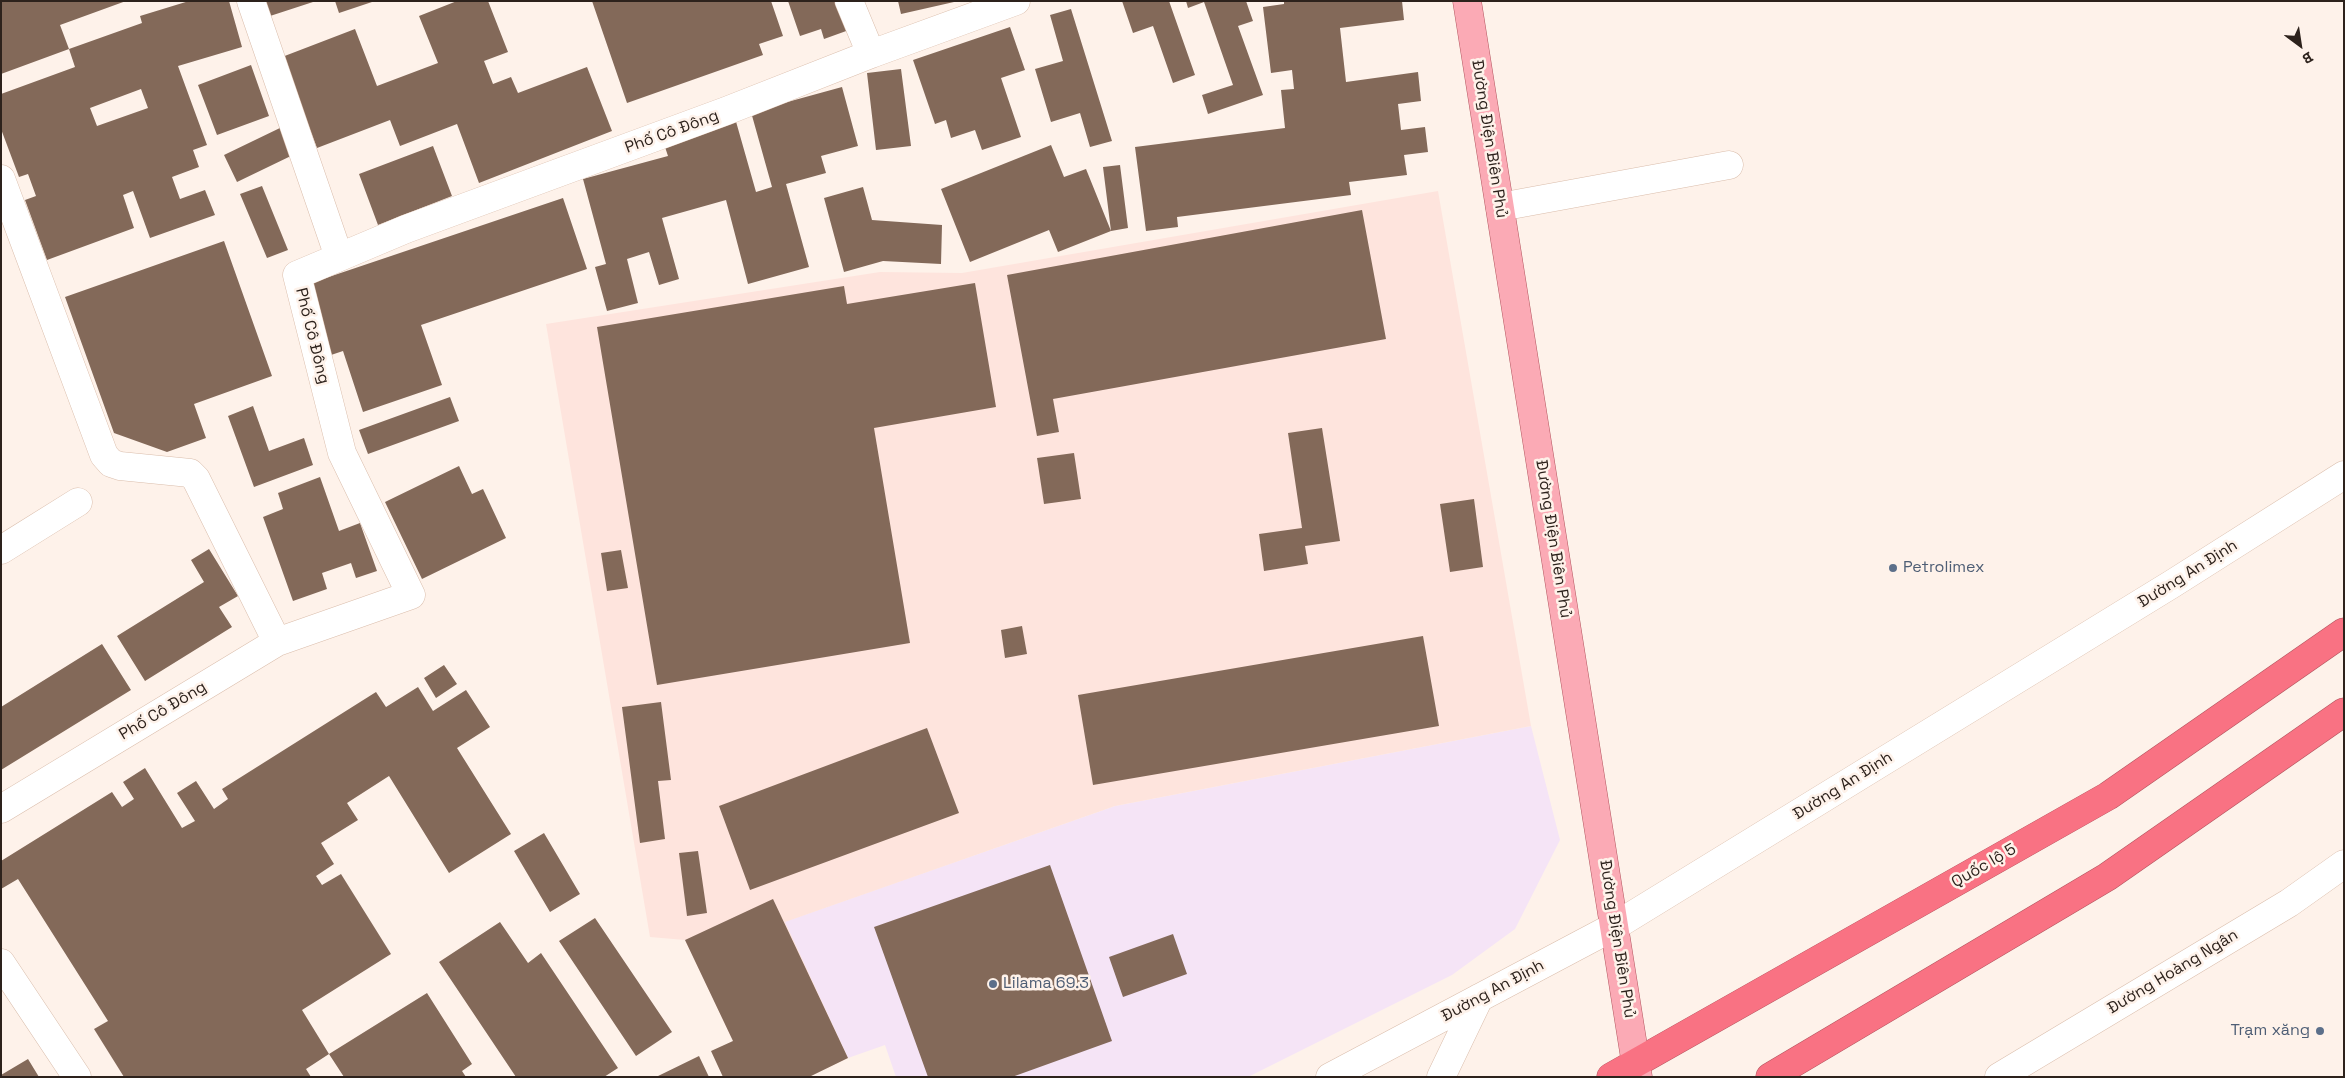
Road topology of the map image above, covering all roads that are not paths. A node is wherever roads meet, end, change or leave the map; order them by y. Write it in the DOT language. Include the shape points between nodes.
graph roads {
  1 [pos="251,1"];
  2 [pos="849,1"];
  3 [pos="1016,1"];
  4 [pos="1466,1"];
  5 [pos="871,54"];
  6 [pos="1729,165"];
  7 [pos="1,179"];
  8 [pos="1500,207"];
  9 [pos="339,257"];
  10 [pos="2344,475"];
  11 [pos="78,502"];
  12 [pos="1,550"];
  13 [pos="2344,632"];
  14 [pos="277,642"];
  15 [pos="2344,712"];
  16 [pos="1,809"];
  17 [pos="2344,864"];
  18 [pos="1615,926"];
  19 [pos="1,963"];
  20 [pos="1479,998"];
  21 [pos="1637,1070"];
  22 [pos="77,1077"];
  23 [pos="1330,1077"];
  24 [pos="1441,1077"];
  25 [pos="1611,1077"];
  26 [pos="1770,1077"];
  27 [pos="1999,1077"];
  1 -- 9 [label="street"];
  2 -- 5 [label="street"];
  3 -- 5 [label="street, Phố Cô Đông"];
  4 -- 8 [label="main road, Đường Điện Biên Phủ"];
  5 -- 9 [label="street, Phố Cô Đông"];
  6 -- 8 [label="street"];
  7 -- 14 [label="street" via="104,455 111,463 120,466 190,473 196,479"];
  8 -- 18 [label="main road, Đường Điện Biên Phủ"];
  9 -- 14 [label="street, Phố Cô Đông" via="297,274 342,453 411,595"];
  10 -- 18 [label="street, Đường An Định"];
  11 -- 12 [label="street"];
  13 -- 21 [label="highway, Quốc lộ 5" via="2108,796"];
  14 -- 16 [label="street, Phố Cô Đông"];
  15 -- 26 [label="highway" via="2108,877"];
  17 -- 27 [label="street, Đường Hoàng Ngân" via="2288,903"];
  18 -- 20 [label="street, Đường An Định"];
  18 -- 21 [label="main road, Đường Điện Biên Phủ"];
  19 -- 22 [label="street"];
  20 -- 23 [label="street, Đường An Định"];
  20 -- 24 [label="street"];
  21 -- 25 [label="highway, Quốc lộ 5"];
}
